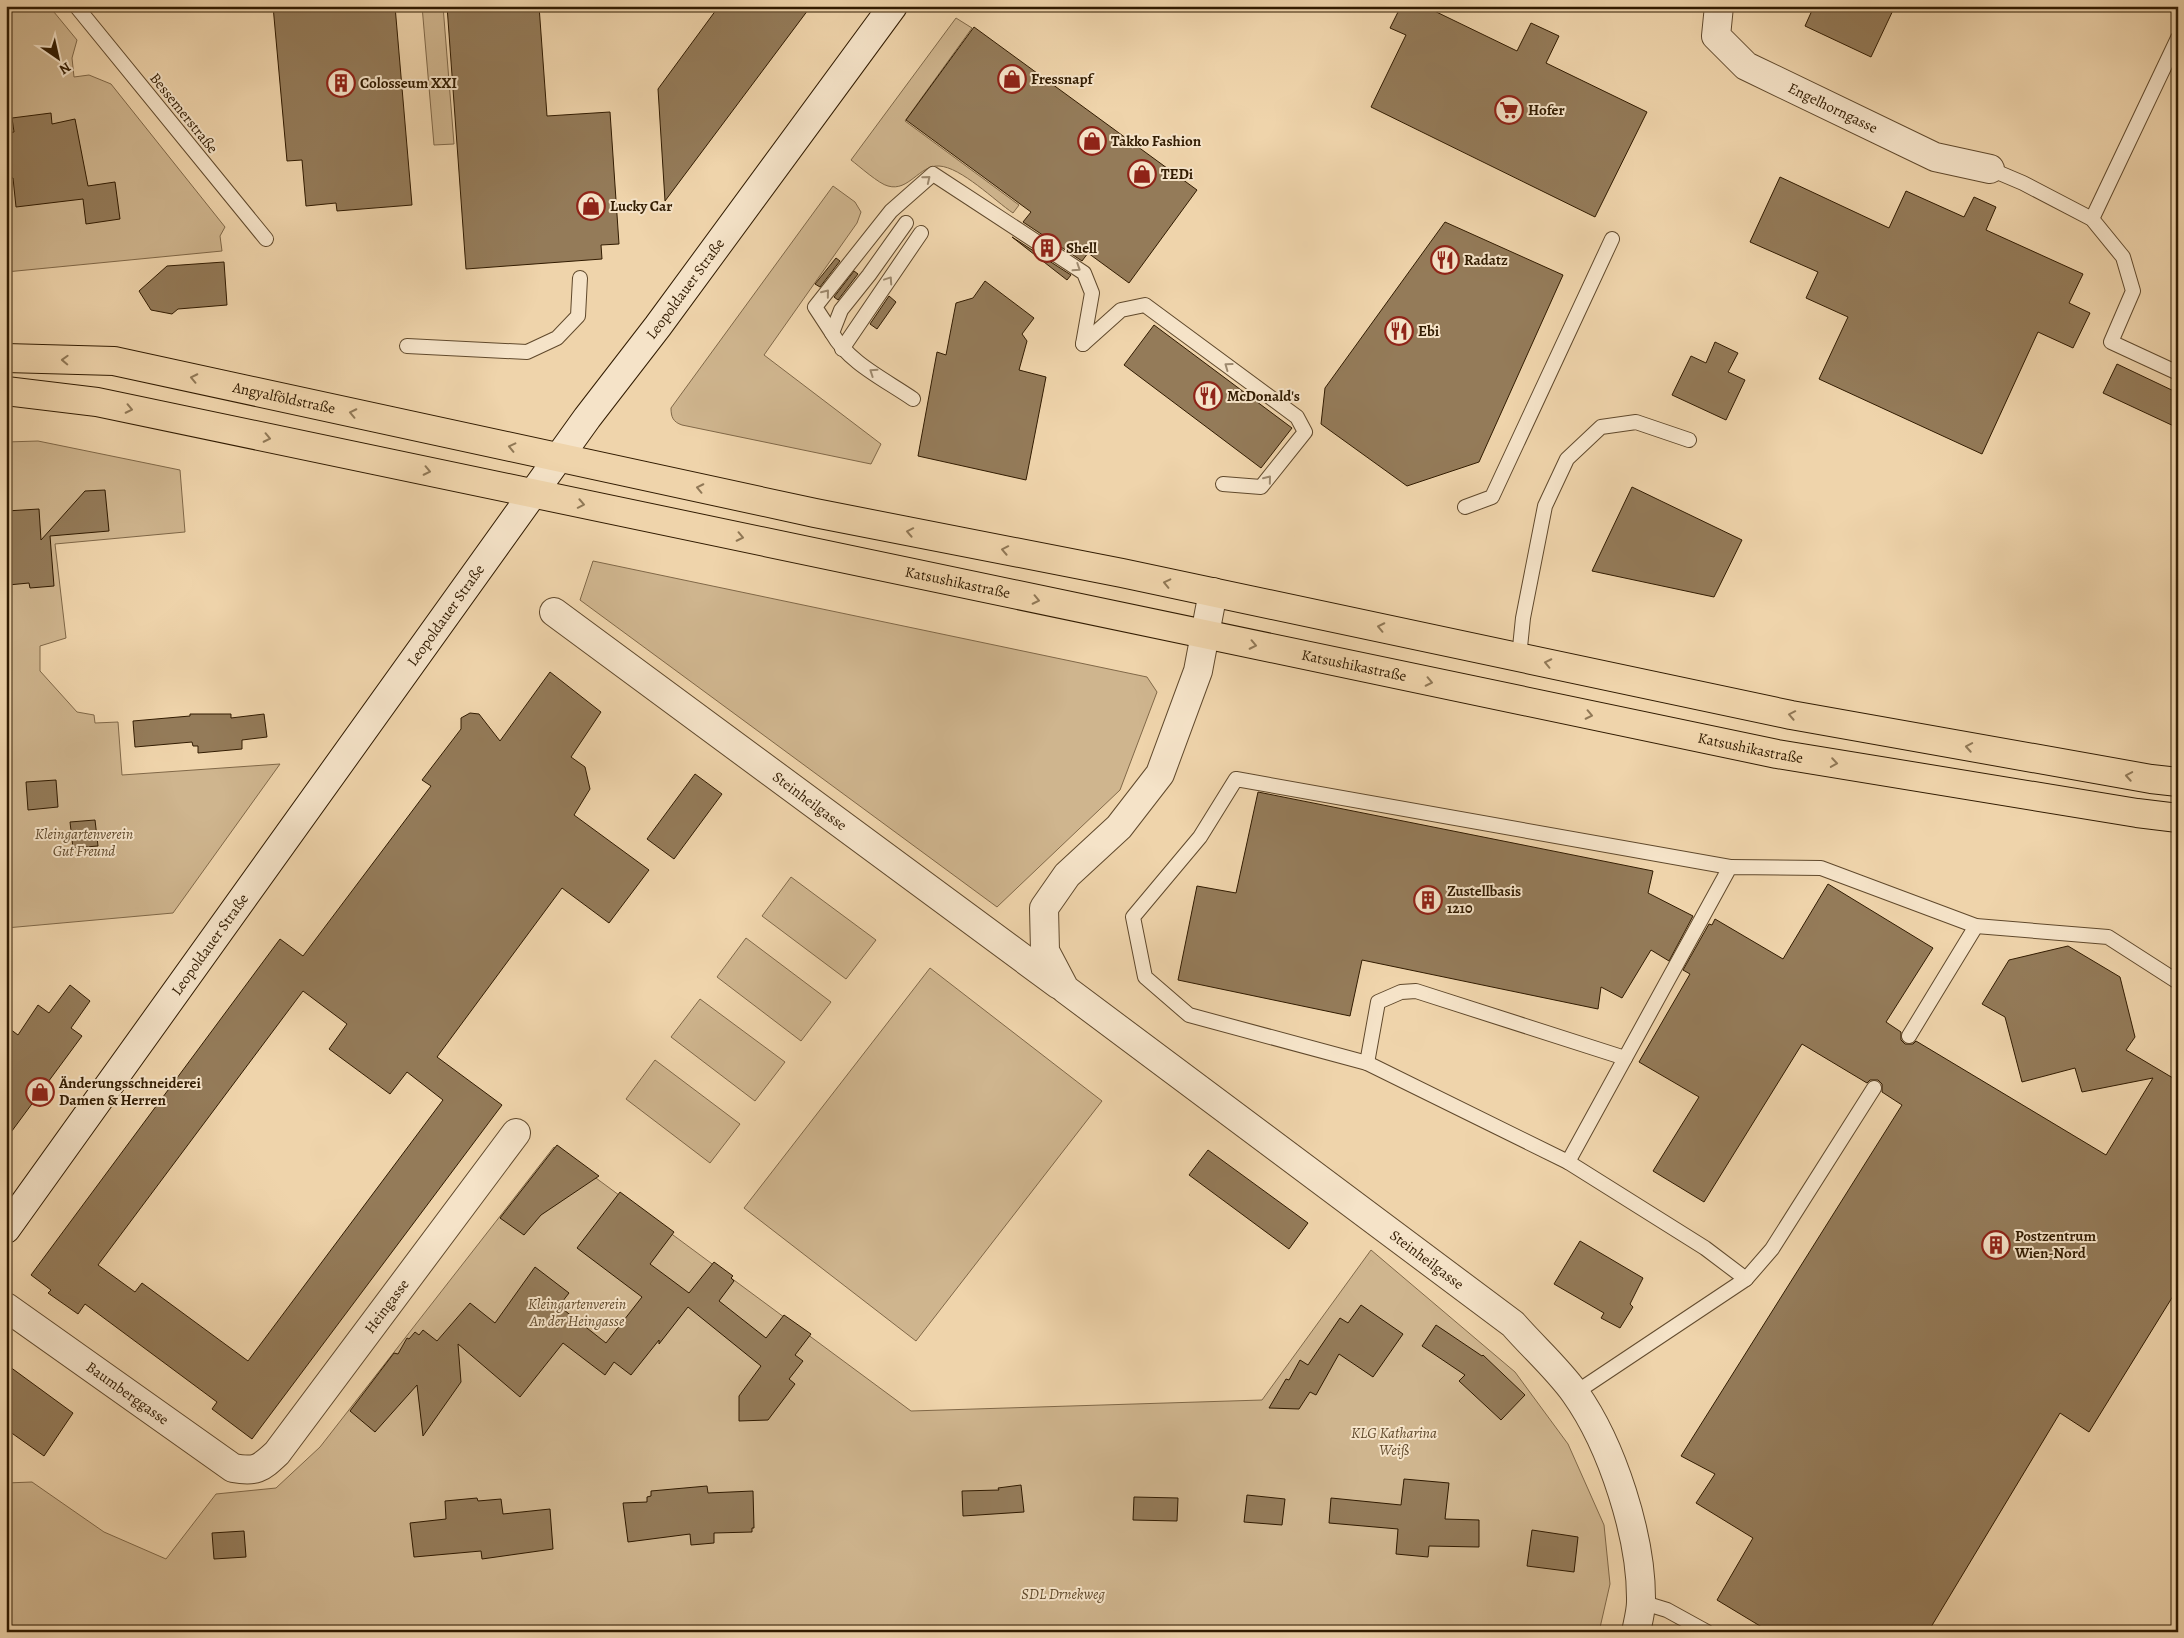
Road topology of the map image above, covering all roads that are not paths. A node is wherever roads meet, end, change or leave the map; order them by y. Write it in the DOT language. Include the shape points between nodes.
graph roads {
  1 [pos="76,6"];
  2 [pos="893,6"];
  3 [pos="1719,6"];
  4 [pos="2178,38"];
  5 [pos="1990,169"];
  6 [pos="2092,219"];
  7 [pos="906,223"];
  8 [pos="921,233"];
  9 [pos="266,239"];
  10 [pos="1612,239"];
  11 [pos="580,278"];
  12 [pos="832,333"];
  13 [pos="406,346"];
  14 [pos="842,349"];
  15 [pos="6,358"];
  16 [pos="2178,373"];
  17 [pos="6,391"];
  18 [pos="913,399"];
  19 [pos="1689,440"];
  20 [pos="560,457"];
  21 [pos="1223,484"];
  22 [pos="534,493"];
  23 [pos="1465,506"];
  24 [pos="1213,592"];
  25 [pos="554,612"];
  26 [pos="1206,636"];
  27 [pos="1519,656"];
  28 [pos="2178,782"];
  29 [pos="2178,818"];
  30 [pos="1730,867"];
  31 [pos="1976,926"];
  32 [pos="2178,982"];
  33 [pos="1065,989"];
  34 [pos="1908,1036"];
  35 [pos="1625,1058"];
  36 [pos="1367,1063"];
  37 [pos="1874,1088"];
  38 [pos="516,1133"];
  39 [pos="1568,1162"];
  40 [pos="6,1229"];
  41 [pos="1746,1278"];
  42 [pos="6,1307"];
  43 [pos="1574,1393"];
  44 [pos="251,1471"];
  45 [pos="1641,1602"];
  46 [pos="1636,1632"];
  47 [pos="1707,1632"];
  1 -- 9 [label="lane, Bessemerstraße"];
  2 -- 20 [label="street, Leopoldauer Straße"];
  3 -- 5 [label="street, Engelhorngasse" via="1716,36 1746,66 1936,157"];
  4 -- 6 [label="lane"];
  5 -- 6 [label="lane"];
  6 -- 16 [label="lane" via="2123,257 2133,291 2111,342"];
  7 -- 12 [label="lane" via="841,310"];
  14 -- 8 [label="lane, one-way"];
  10 -- 23 [label="lane" via="1492,497"];
  11 -- 13 [label="lane" via="578,316 557,338 527,352"];
  12 -- 14 [label="lane"];
  12 -- 21 [label="lane" via="815,307 891,212 933,174 1084,273 1092,293 1083,344 1121,310 1145,305 1297,417 1305,432 1261,487"];
  18 -- 14 [label="lane, one-way"];
  20 -- 15 [label="main road, Angyalföldstraße, one-way" via="114,361"];
  17 -- 22 [label="main road, one-way" via="97,402"];
  19 -- 27 [label="lane" via="1636,422 1601,427 1567,460 1545,506"];
  20 -- 22 [label="street, Leopoldauer Straße"];
  24 -- 20 [label="main road, one-way" via="815,513"];
  22 -- 26 [label="main road, Katsushikastraße, one-way"];
  22 -- 40 [label="street, Leopoldauer Straße"];
  24 -- 26 [label="street, Steinheilgasse"];
  27 -- 24 [label="main road, one-way"];
  25 -- 33 [label="street, Steinheilgasse"];
  26 -- 29 [label="main road, Katsushikastraße, one-way" via="1777,754"];
  26 -- 33 [label="street, Steinheilgasse" via="1198,671 1160,774 1119,826 1067,875 1044,908 1045,951"];
  28 -- 27 [label="main road, one-way" via="1791,715"];
  30 -- 31 [label="lane" via="1821,868"];
  30 -- 35 [label="lane"];
  30 -- 36 [label="lane" via="1236,779 1200,838 1133,917 1145,977 1189,1015"];
  31 -- 32 [label="lane" via="2108,937"];
  31 -- 34 [label="lane"];
  33 -- 43 [label="street, Steinheilgasse" via="1513,1324"];
  35 -- 36 [label="lane" via="1416,991 1401,992 1378,1002"];
  35 -- 39 [label="lane"];
  36 -- 39 [label="lane"];
  37 -- 41 [label="lane" via="1772,1249"];
  38 -- 44 [label="street, Heingasse" via="277,1453 263,1466"];
  39 -- 41 [label="lane" via="1705,1248"];
  41 -- 43 [label="lane"];
  42 -- 44 [label="street, Baumberggasse" via="233,1468"];
  43 -- 45 [label="street, Steinheilgasse" via="1607,1450 1624,1500 1638,1555"];
  45 -- 46 [label="street, Steinheilgasse"];
  45 -- 47 [label="lane" via="1667,1610"];
}
